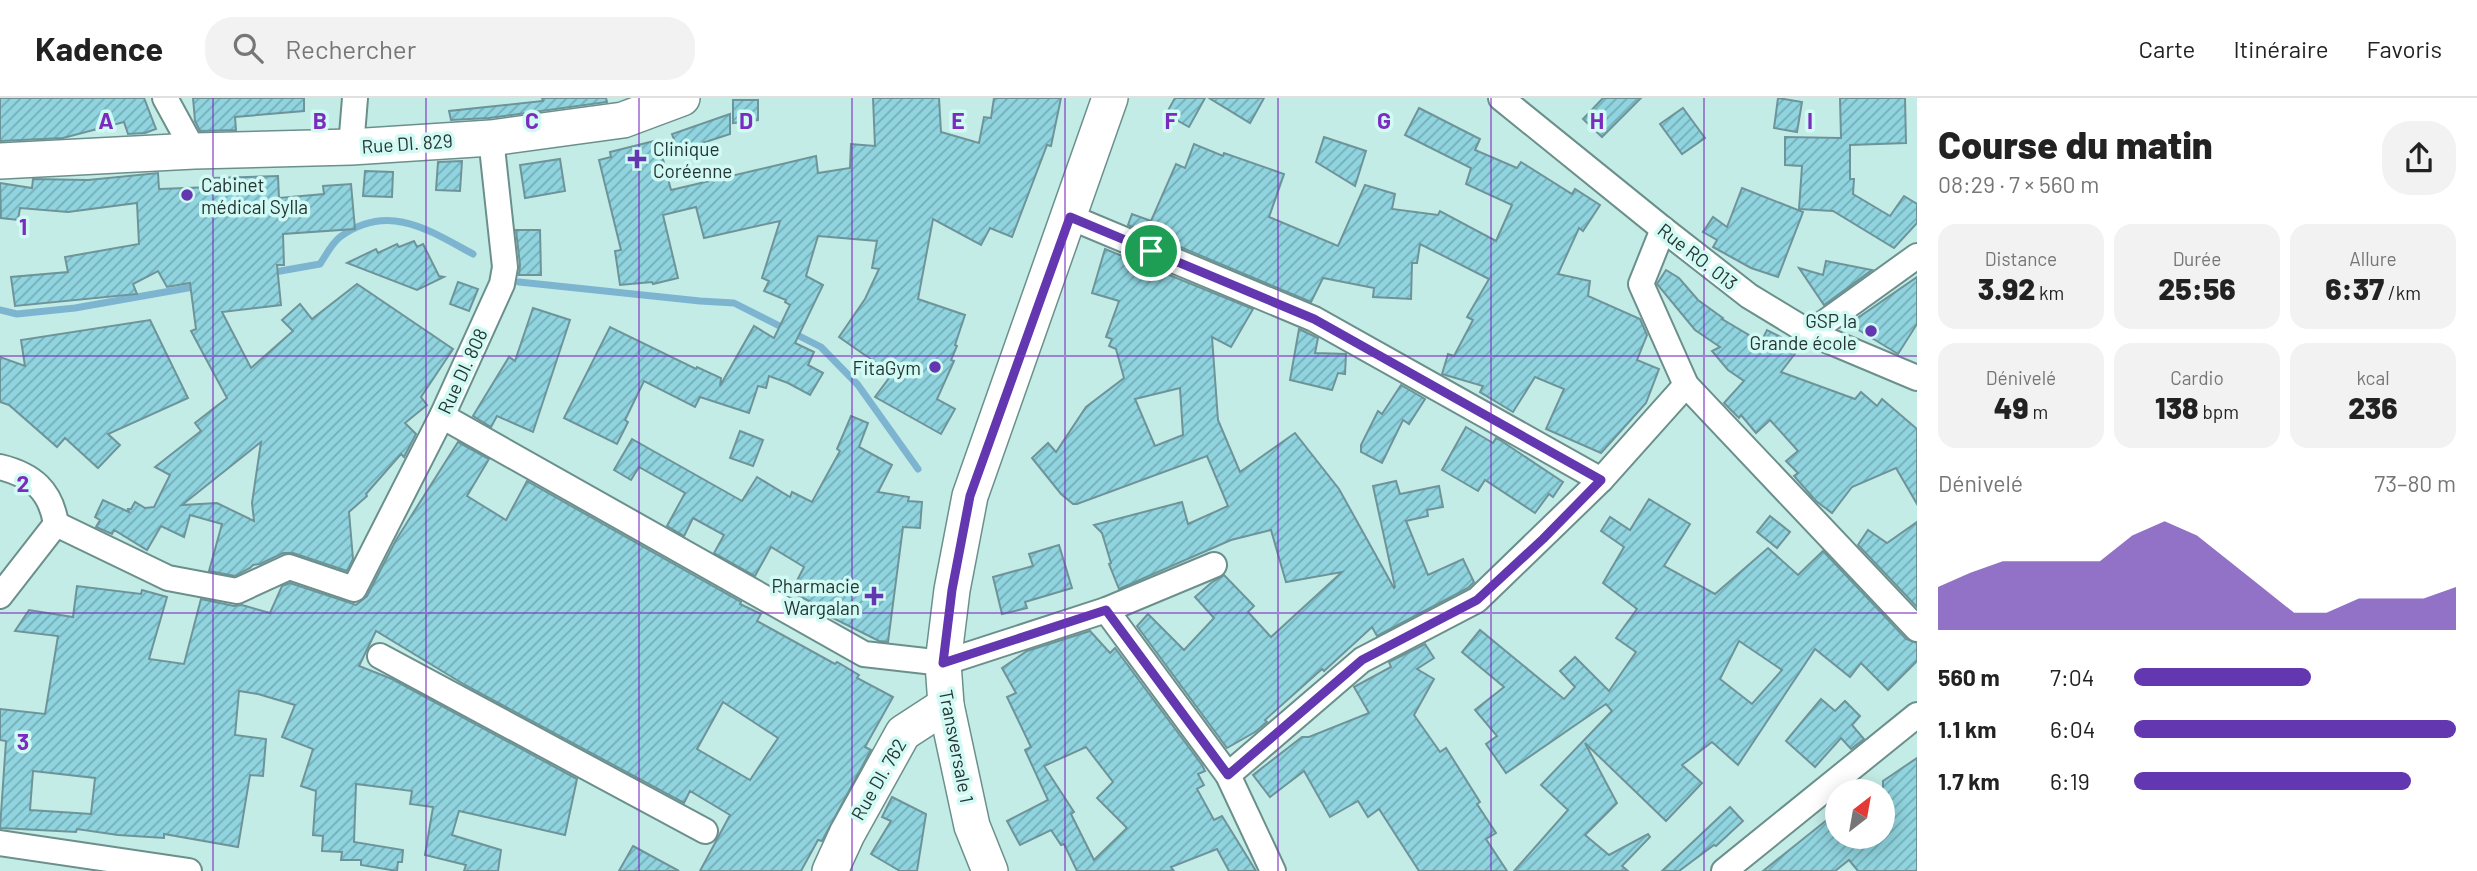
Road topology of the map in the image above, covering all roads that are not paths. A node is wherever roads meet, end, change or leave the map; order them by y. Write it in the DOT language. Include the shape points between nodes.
graph roads {
  1 [pos="165,98"];
  2 [pos="355,98"];
  3 [pos="682,98"];
  4 [pos="1110,98"];
  5 [pos="1501,98"];
  6 [pos="491,138"];
  7 [pos="351,147"];
  8 [pos="194,151"];
  9 [pos="0,161"];
  10 [pos="1070,217"];
  11 [pos="1663,229"];
  12 [pos="1917,256"];
  13 [pos="1810,333"];
  14 [pos="1917,378"];
  15 [pos="1686,385"];
  16 [pos="442,416"];
  17 [pos="0,467"];
  18 [pos="1601,480"];
  19 [pos="55,515"];
  20 [pos="1214,565"];
  21 [pos="0,596"];
  22 [pos="1106,610"];
  23 [pos="1917,629"];
  24 [pos="380,656"];
  25 [pos="943,663"];
  26 [pos="946,705"];
  27 [pos="1917,715"];
  28 [pos="1228,775"];
  29 [pos="705,831"];
  30 [pos="0,843"];
  31 [pos="184,871"];
  32 [pos="830,871"];
  33 [pos="990,871"];
  34 [pos="1273,871"];
  35 [pos="1724,871"];
  1 -- 8 [label="street"];
  2 -- 7 [label="street"];
  3 -- 6 [label="street, Rue DI. 829" via="623,120"];
  4 -- 10 [label="street, Transversale 1"];
  5 -- 11 [label="street, Rue RO. 013"];
  6 -- 7 [label="street, Rue DI. 829"];
  6 -- 16 [label="street, Rue DI. 808" via="505,267 502,284"];
  7 -- 8 [label="street, Rue DI. 829"];
  8 -- 9 [label="street, Rue DI. 829"];
  10 -- 18 [label="street" via="1314,319"];
  10 -- 25 [label="street, Transversale 1" via="970,496"];
  11 -- 13 [label="street, Rue RO. 013" via="1749,296"];
  11 -- 15 [label="street" via="1641,284"];
  12 -- 13 [label="street"];
  13 -- 14 [label="street, Rue RO. 013"];
  15 -- 18 [label="street"];
  15 -- 23 [label="street"];
  16 -- 19 [label="street, Rue DI. 808" via="354,589 289,567 237,592 168,578"];
  16 -- 25 [label="street" via="864,654"];
  17 -- 19 [label="street" via="39,485"];
  18 -- 28 [label="street" via="1477,600 1362,660"];
  19 -- 21 [label="street"];
  20 -- 22 [label="street"];
  22 -- 25 [label="street"];
  22 -- 28 [label="street"];
  24 -- 29 [label="street"];
  25 -- 26 [label="street, Transversale 1"];
  26 -- 32 [label="street, Rue DI. 762" via="903,733"];
  26 -- 33 [label="street, Transversale 1" via="972,826"];
  27 -- 35 [label="street"];
  28 -- 34 [label="street"];
  30 -- 31 [label="street"];
}
